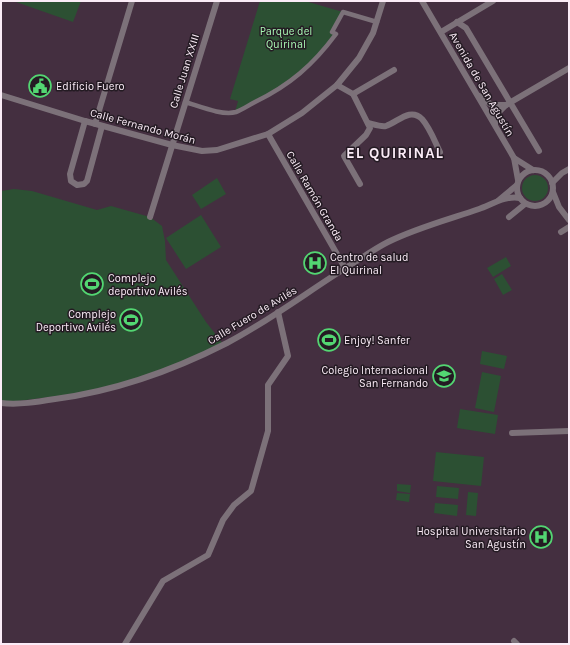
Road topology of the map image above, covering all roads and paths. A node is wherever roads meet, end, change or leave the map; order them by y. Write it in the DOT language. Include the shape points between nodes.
graph roads {
  1 [pos="132,1"];
  2 [pos="217,1"];
  3 [pos="390,1"];
  4 [pos="422,1"];
  5 [pos="493,1"];
  6 [pos="383,3"];
  7 [pos="377,22"];
  8 [pos="457,22"];
  9 [pos="441,32"];
  10 [pos="569,68"];
  11 [pos="394,70"];
  12 [pos="337,85"];
  13 [pos="353,94"];
  14 [pos="476,94"];
  15 [pos="1,95"];
  16 [pos="185,102"];
  17 [pos="508,104"];
  18 [pos="85,121"];
  19 [pos="368,122"];
  20 [pos="95,124"];
  21 [pos="495,124"];
  22 [pos="102,126"];
  23 [pos="268,134"];
  24 [pos="172,145"];
  25 [pos="539,151"];
  26 [pos="440,152"];
  27 [pos="514,158"];
  28 [pos="569,169"];
  29 [pos="534,170"];
  30 [pos="562,173"];
  31 [pos="548,175"];
  32 [pos="517,182"];
  33 [pos="552,183"];
  34 [pos="360,184"];
  35 [pos="553,192"];
  36 [pos="520,198"];
  37 [pos="498,201"];
  38 [pos="546,203"];
  39 [pos="525,204"];
  40 [pos="559,207"];
  41 [pos="150,217"];
  42 [pos="509,217"];
  43 [pos="569,220"];
  44 [pos="569,227"];
  45 [pos="561,232"];
  46 [pos="345,268"];
  47 [pos="278,312"];
  48 [pos="1,403"];
  49 [pos="569,431"];
  50 [pos="512,433"];
  51 [pos="125,644"];
  1 -- 20 [label="street"];
  2 -- 16 [label="street, Calle Juan XXIII"];
  3 -- 6 [label="street"];
  4 -- 9 [label="street, Avenida de San Agustín"];
  5 -- 8 [label="street"];
  6 -- 7 [label="street, Calle Fernando Morán"];
  7 -- 12 [label="street, Calle Fernando Morán" via="359,58"];
  7 -- 16 [label="street" via="343,12 332,32 336,34 306,69 283,86 235,112 218,112"];
  8 -- 9 [label="street"];
  8 -- 17 [label="street" via="466,28"];
  9 -- 14 [label="street, Avenida de San Agustín"];
  10 -- 17 [label="street"];
  11 -- 13 [label="street"];
  12 -- 13 [label="street"];
  12 -- 23 [label="street, Calle Fernando Morán" via="302,113"];
  13 -- 19 [label="street"];
  14 -- 17 [label="street" via="492,105"];
  14 -- 21 [label="street, Avenida de San Agustín"];
  15 -- 18 [label="street, Calle Fernando Morán"];
  16 -- 24 [label="street, Calle Juan XXIII"];
  17 -- 21 [label="street" via="497,114"];
  17 -- 25 [label="street"];
  18 -- 20 [label="street, Calle Fernando Morán"];
  18 -- 22 [label="street" via="70,174 71,181 77,185 87,181"];
  19 -- 26 [label="street" via="386,126 408,114 418,116 423,120"];
  19 -- 34 [label="street" via="370,128 366,135 344,156"];
  20 -- 22 [label="street, Calle Fernando Morán"];
  21 -- 27 [label="street, Avenida de San Agustín"];
  22 -- 24 [label="street, Calle Fernando Morán"];
  23 -- 24 [label="street, Calle Fernando Morán" via="217,150 202,151"];
  23 -- 46 [label="street, Calle Ramón Granda"];
  24 -- 41 [label="street, Calle Juan XXIII"];
  27 -- 29 [label="street"];
  27 -- 32 [label="street, Avenida de San Agustín"];
  28 -- 30 [label="street"];
  29 -- 31 [label="street" via="543,171"];
  29 -- 32 [label="street" via="524,173"];
  30 -- 31 [label="street"];
  30 -- 33 [label="street"];
  31 -- 33 [label="street"];
  32 -- 36 [label="street"];
  32 -- 37 [label="street, Calle Fuero de Avilés"];
  33 -- 35 [label="street"];
  35 -- 38 [label="street"];
  35 -- 40 [label="street"];
  36 -- 37 [label="street, Calle Fuero de Avilés"];
  36 -- 39 [label="street"];
  37 -- 46 [label="street, Calle Fuero de Avilés" via="388,242"];
  38 -- 39 [label="street" via="534,206"];
  38 -- 40 [label="street"];
  39 -- 42 [label="street"];
  40 -- 43 [label="street"];
  44 -- 45 [label="street"];
  46 -- 47 [label="street, Calle Fuero de Avilés"];
  47 -- 48 [label="street, Calle Fuero de Avilés" via="224,344 146,379 75,396 21,404"];
  47 -- 51 [label="street" via="288,356 268,385 268,431 251,492 234,505 223,520 208,555 163,581"];
  49 -- 50 [label="street"];
}
